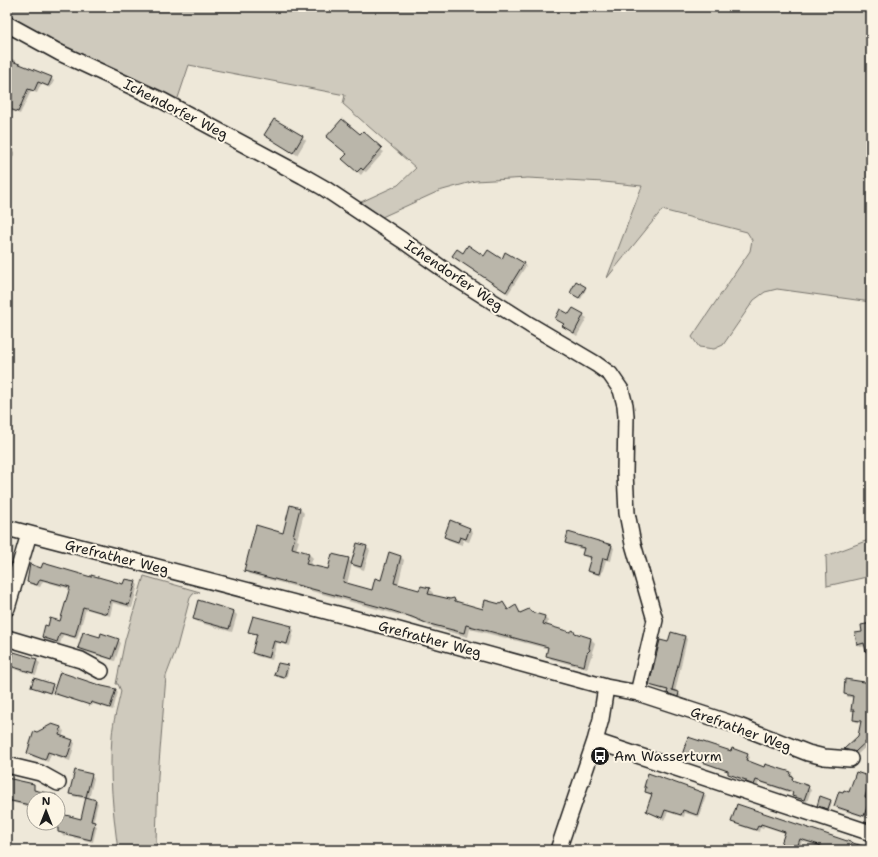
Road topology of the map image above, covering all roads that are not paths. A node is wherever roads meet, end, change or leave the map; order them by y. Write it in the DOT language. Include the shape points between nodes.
graph roads {
  1 [pos="7,24"];
  2 [pos="7,528"];
  3 [pos="30,534"];
  4 [pos="7,608"];
  5 [pos="7,638"];
  6 [pos="101,671"];
  7 [pos="606,686"];
  8 [pos="638,693"];
  9 [pos="595,741"];
  10 [pos="850,759"];
  11 [pos="7,765"];
  12 [pos="58,783"];
  13 [pos="871,833"];
  14 [pos="558,850"];
  1 -- 8 [label="street, Ichendorfer Weg" via="60,53 163,101 324,188 456,279 610,374 620,390 625,405 625,499 628,525 655,620"];
  2 -- 3 [label="street, Grefrather Weg"];
  3 -- 4 [label="street"];
  3 -- 7 [label="street, Grefrather Weg"];
  5 -- 6 [label="street" via="81,660"];
  7 -- 8 [label="street, Grefrather Weg"];
  7 -- 9 [label="street"];
  8 -- 10 [label="street, Grefrather Weg" via="739,726 808,753"];
  9 -- 13 [label="street"];
  9 -- 14 [label="street"];
  11 -- 12 [label="street" via="40,773"];
}
